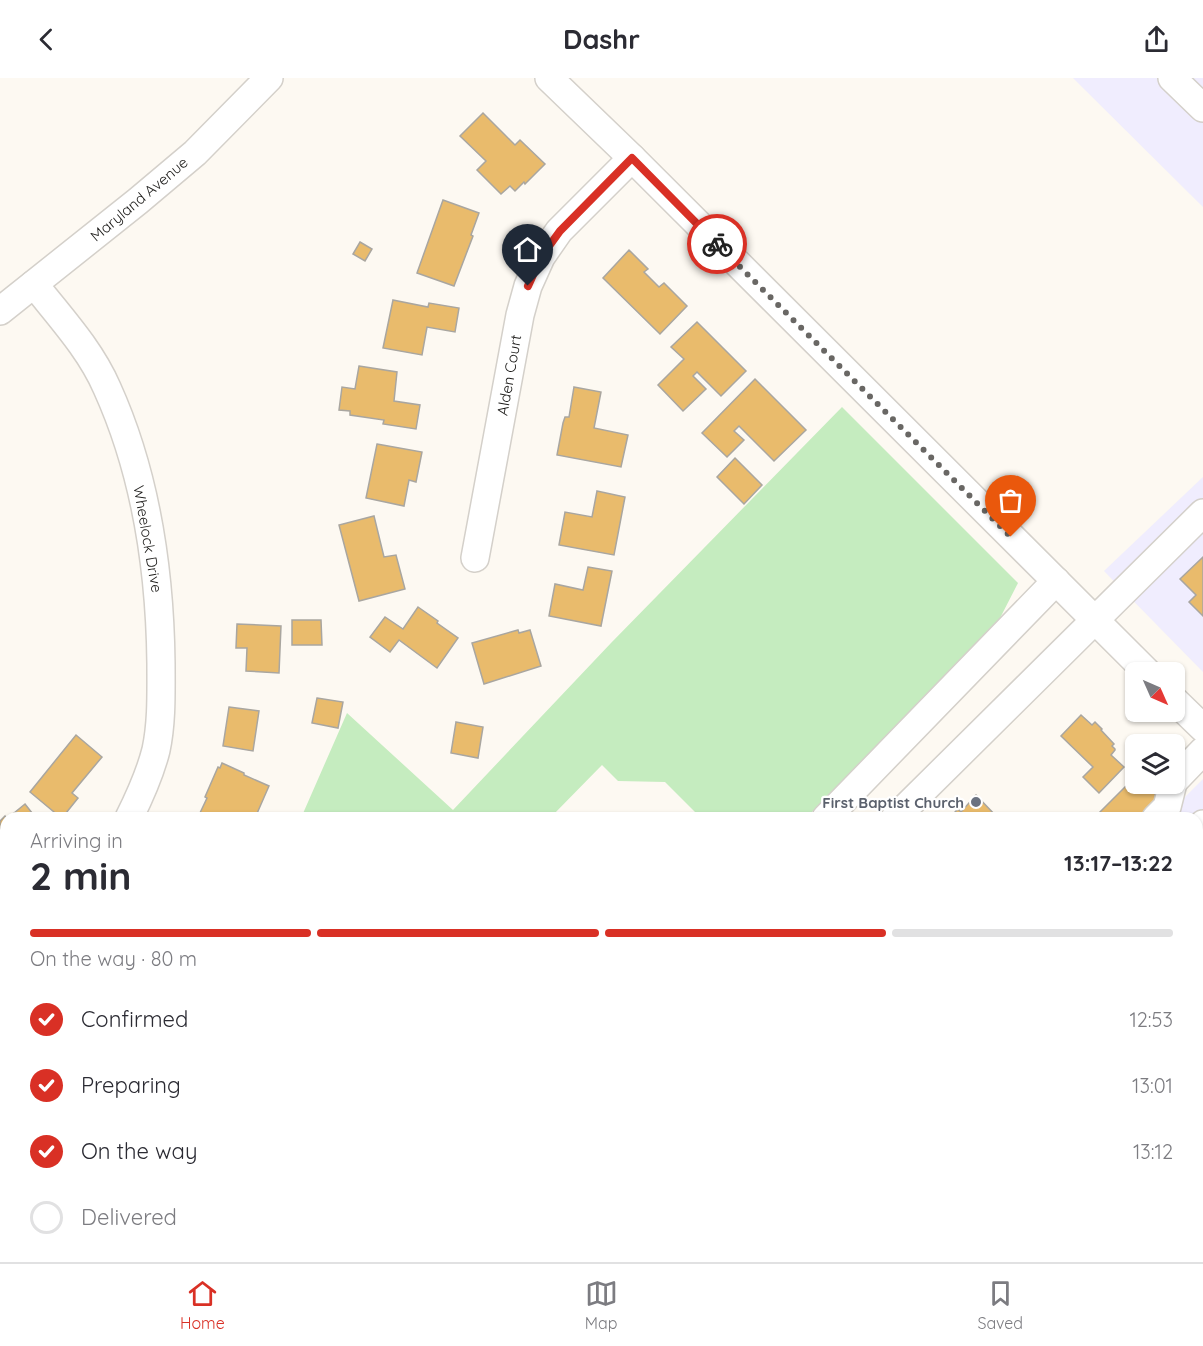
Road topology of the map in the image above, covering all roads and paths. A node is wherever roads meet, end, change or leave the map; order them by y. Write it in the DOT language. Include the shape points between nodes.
graph roads {
  1 [pos="269,78"];
  2 [pos="549,78"];
  3 [pos="1173,78"];
  4 [pos="1203,108"];
  5 [pos="632,158"];
  6 [pos="34,284"];
  7 [pos="0,311"];
  8 [pos="1203,513"];
  9 [pos="475,558"];
  10 [pos="1056,581"];
  11 [pos="1095,621"];
  12 [pos="1137,662"];
  13 [pos="1185,711"];
  14 [pos="1203,728"];
  15 [pos="1203,751"];
  16 [pos="1185,770"];
  17 [pos="1171,794"];
  18 [pos="132,812"];
  19 [pos="831,812"];
  20 [pos="901,812"];
  21 [pos="1162,812"];
  1 -- 6 [label="street, Maryland Avenue" via="195,153"];
  2 -- 5 [label="street"];
  3 -- 4 [label="street"];
  5 -- 9 [label="street, Alden Court" via="560,231 541,257 528,286"];
  5 -- 10 [label="street"];
  6 -- 7 [label="street, Maryland Avenue"];
  6 -- 18 [label="street, Wheelock Drive" via="85,349 107,387 126,436 155,561 161,620 159,732 144,790"];
  8 -- 11 [label="street"];
  10 -- 11 [label="street"];
  10 -- 19 [label="street"];
  11 -- 12 [label="street"];
  11 -- 20 [label="street"];
  13 -- 14 [label="street"];
  15 -- 16 [label="street"];
  17 -- 21 [label="street"];
}
